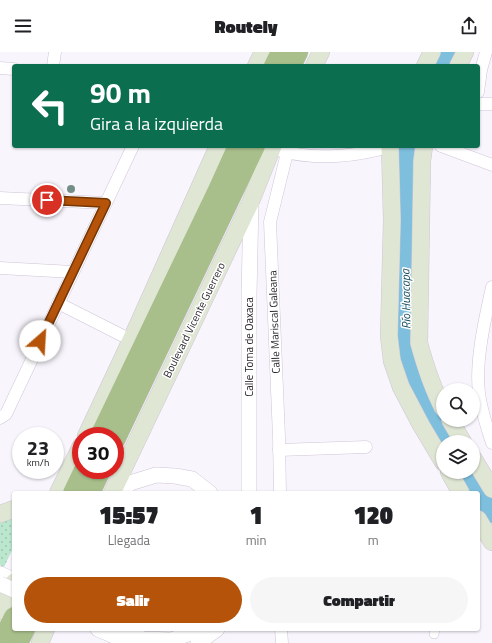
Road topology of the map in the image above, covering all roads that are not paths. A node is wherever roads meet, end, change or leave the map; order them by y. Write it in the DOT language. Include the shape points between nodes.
graph roads {
  1 [pos="55,52"];
  2 [pos="263,52"];
  3 [pos="281,52"];
  4 [pos="298,52"];
  5 [pos="302,52"];
  6 [pos="321,52"];
  7 [pos="432,52"];
  8 [pos="465,52"];
  9 [pos="486,52"];
  10 [pos="53,64"];
  11 [pos="257,64"];
  12 [pos="275,64"];
  13 [pos="292,64"];
  14 [pos="299,64"];
  15 [pos="315,64"];
  16 [pos="426,64"];
  17 [pos="459,64"];
  18 [pos="0,68"];
  19 [pos="12,69"];
  20 [pos="481,100"];
  21 [pos="132,148"];
  22 [pos="217,148"];
  23 [pos="237,148"];
  24 [pos="272,148"];
  25 [pos="383,148"];
  26 [pos="390,148"];
  27 [pos="424,148"];
  28 [pos="446,148"];
  29 [pos="492,165"];
  30 [pos="0,198"];
  31 [pos="251,202"];
  32 [pos="106,203"];
  33 [pos="0,268"];
  34 [pos="73,272"];
  35 [pos="491,291"];
  36 [pos="58,303"];
  37 [pos="131,340"];
  38 [pos="436,392"];
  39 [pos="0,418"];
  40 [pos="90,427"];
  41 [pos="104,427"];
  42 [pos="122,427"];
  43 [pos="492,443"];
  44 [pos="366,447"];
  45 [pos="279,450"];
  46 [pos="436,450"];
  47 [pos="480,469"];
  48 [pos="97,479"];
  49 [pos="453,479"];
  50 [pos="75,480"];
  51 [pos="492,489"];
  52 [pos="52,491"];
  53 [pos="61,491"];
  54 [pos="91,491"];
  55 [pos="113,491"];
  56 [pos="123,491"];
  57 [pos="207,491"];
  58 [pos="249,491"];
  59 [pos="280,491"];
  60 [pos="461,491"];
  61 [pos="12,510"];
  62 [pos="0,514"];
  63 [pos="480,522"];
  64 [pos="492,542"];
  65 [pos="0,574"];
  66 [pos="12,580"];
  67 [pos="0,584"];
  68 [pos="12,585"];
  69 [pos="12,589"];
  70 [pos="0,611"];
  71 [pos="12,621"];
  72 [pos="24,631"];
  73 [pos="45,631"];
  74 [pos="104,631"];
  75 [pos="122,631"];
  76 [pos="212,631"];
  77 [pos="281,631"];
  78 [pos="196,637"];
  79 [pos="139,642"];
  80 [pos="2,643"];
  81 [pos="18,643"];
  82 [pos="40,643"];
  83 [pos="282,643"];
  1 -- 10 [label="street"];
  2 -- 11 [label="main road"];
  3 -- 12 [label="highway"];
  4 -- 13 [label="highway"];
  5 -- 14 [label="highway"];
  6 -- 15 [label="main road"];
  7 -- 16 [label="main road"];
  8 -- 17 [label="main road"];
  9 -- 20 [label="street" via="481,70"];
  18 -- 19 [label="street"];
  21 -- 32 [label="street"];
  22 -- 37 [label="main road"];
  23 -- 41 [label="highway"];
  24 -- 25 [label="street" via="322,156 357,155"];
  24 -- 31 [label="main road, Boulevard Vicente Guerrero"];
  24 -- 42 [label="highway, Boulevard Vicente Guerrero"];
  24 -- 45 [label="street, Calle Mariscal Galeana" via="270,222"];
  26 -- 46 [label="main road" via="392,220 389,336 392,361 401,387"];
  27 -- 38 [label="main road" via="419,343"];
  28 -- 29 [label="street"];
  30 -- 32 [label="street"];
  31 -- 55 [label="main road, Boulevard Vicente Guerrero"];
  31 -- 58 [label="street, Calle Toma de Oaxaca"];
  32 -- 34 [label="street"];
  33 -- 34 [label="street"];
  34 -- 36 [label="street"];
  35 -- 43 [label="street" via="482,332 479,392"];
  36 -- 37 [label="street"];
  36 -- 39 [label="street" via="6,414"];
  37 -- 40 [label="main road"];
  44 -- 45 [label="street"];
  45 -- 59 [label="street, Calle Mariscal Galeana"];
  47 -- 51 [label="main road"];
  48 -- 54 [label="highway"];
  49 -- 60 [label="main road"];
  50 -- 52 [label="main road"];
  50 -- 53 [label="main road"];
  56 -- 57 [label="street" via="130,483 156,475 192,479"];
  61 -- 62 [label="main road"];
  63 -- 64 [label="main road"];
  65 -- 66 [label="street"];
  67 -- 69 [label="street, bridge"];
  68 -- 70 [label="main road"];
  71 -- 80 [label="highway"];
  72 -- 81 [label="highway"];
  73 -- 82 [label="main road"];
  74 -- 79 [label="street"];
  75 -- 79 [label="street"];
  76 -- 78 [label="street"];
  77 -- 83 [label="street"];
  78 -- 79 [label="street"];
}
